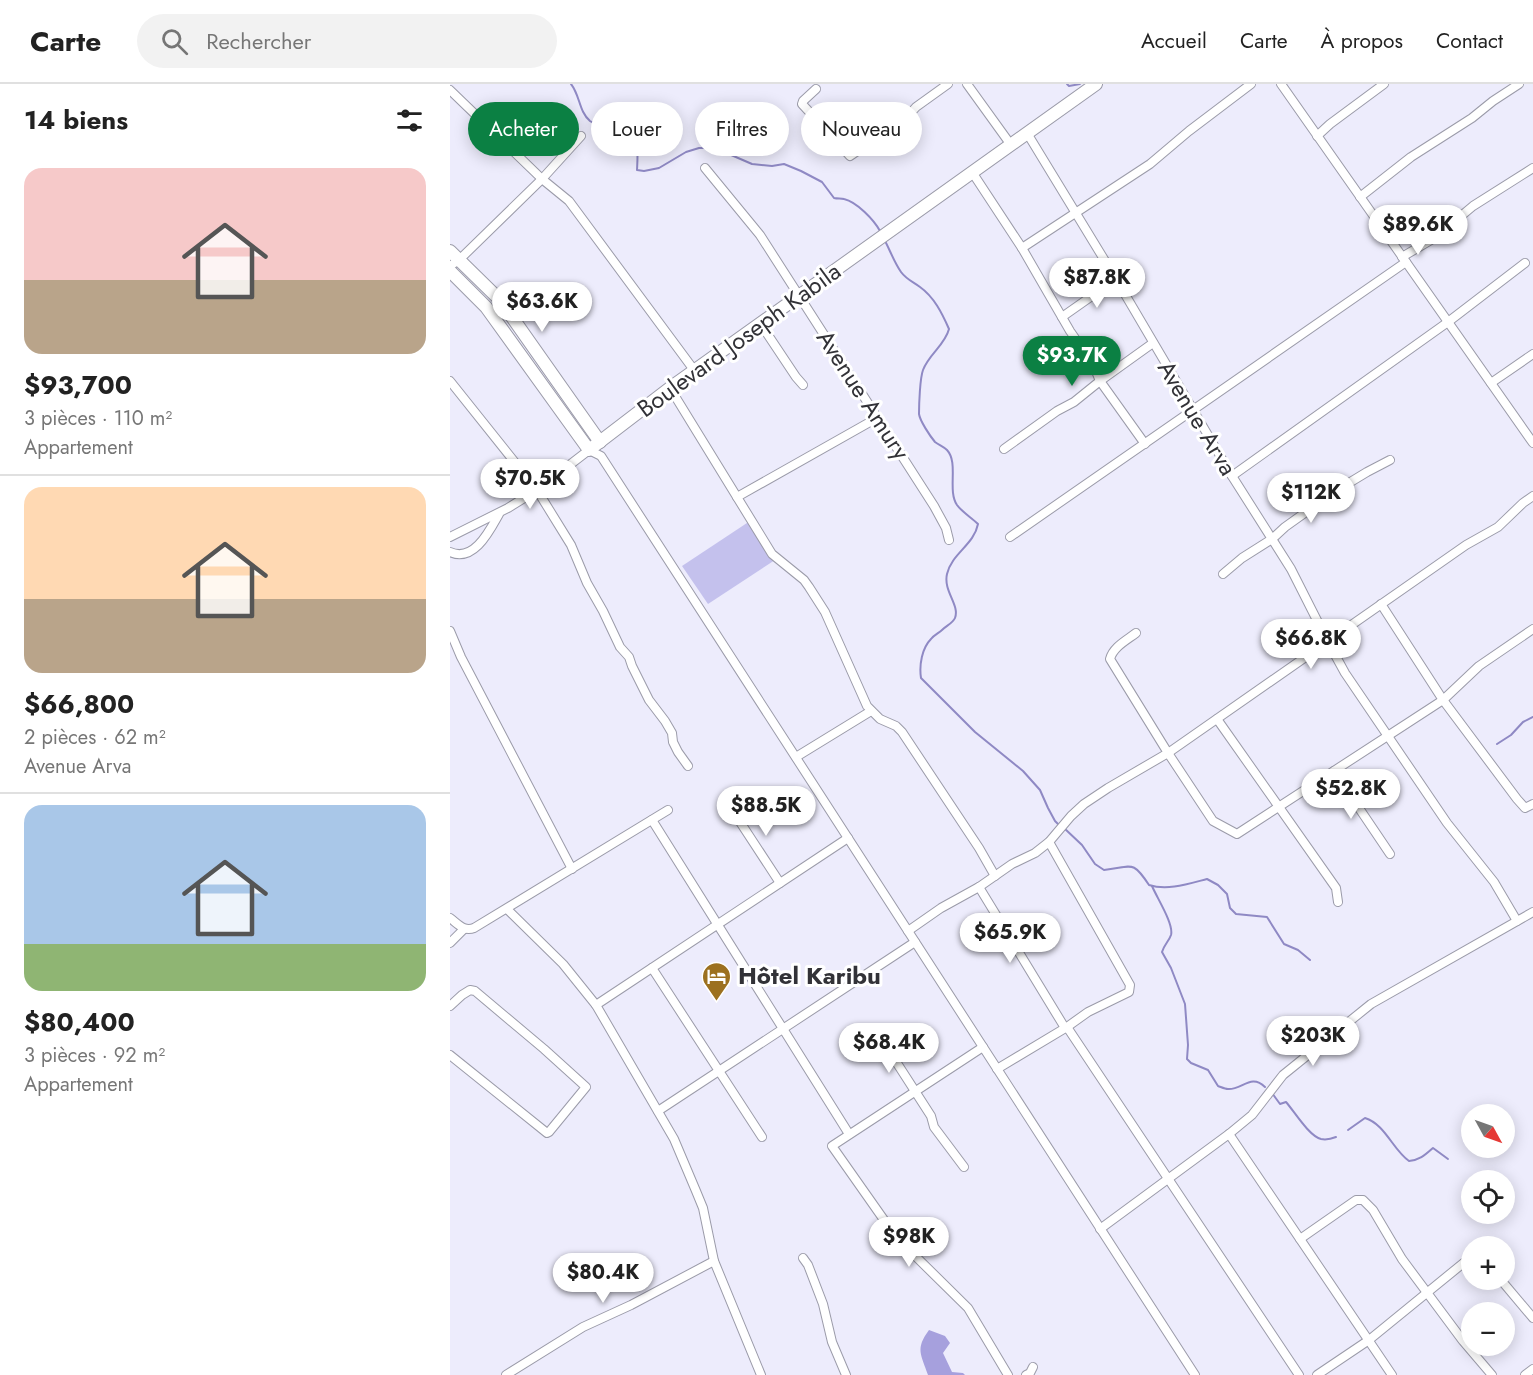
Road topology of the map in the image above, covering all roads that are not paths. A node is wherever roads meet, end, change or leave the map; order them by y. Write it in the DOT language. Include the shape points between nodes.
graph roads {
  1 [pos="948,84"];
  2 [pos="967,84"];
  3 [pos="1096,84"];
  4 [pos="1251,84"];
  5 [pos="1281,84"];
  6 [pos="1384,84"];
  7 [pos="1519,84"];
  8 [pos="816,89"];
  9 [pos="450,90"];
  10 [pos="1027,133"];
  11 [pos="581,136"];
  12 [pos="1317,136"];
  13 [pos="1011,145"];
  14 [pos="705,168"];
  15 [pos="1533,168"];
  16 [pos="972,172"];
  17 [pos="542,179"];
  18 [pos="1360,196"];
  19 [pos="1076,212"];
  20 [pos="1022,248"];
  21 [pos="450,251"];
  22 [pos="1404,259"];
  23 [pos="455,263"];
  24 [pos="1525,263"];
  25 [pos="450,271"];
  26 [pos="1116,279"];
  27 [pos="799,296"];
  28 [pos="1062,317"];
  29 [pos="1448,322"];
  30 [pos="760,323"];
  31 [pos="1153,343"];
  32 [pos="1533,354"];
  33 [pos="694,370"];
  34 [pos="450,381"];
  35 [pos="1100,381"];
  36 [pos="1491,384"];
  37 [pos="803,386"];
  38 [pos="670,388"];
  39 [pos="1192,410"];
  40 [pos="878,418"];
  41 [pos="600,442"];
  42 [pos="1533,443"];
  43 [pos="1144,444"];
  44 [pos="1004,449"];
  45 [pos="595,453"];
  46 [pos="1390,460"];
  47 [pos="1232,476"];
  48 [pos="537,490"];
  49 [pos="1533,496"];
  50 [pos="737,497"];
  51 [pos="499,513"];
  52 [pos="450,537"];
  53 [pos="1010,537"];
  54 [pos="1272,539"];
  55 [pos="949,540"];
  56 [pos="450,552"];
  57 [pos="1223,574"];
  58 [pos="1381,604"];
  59 [pos="1533,629"];
  60 [pos="450,631"];
  61 [pos="1136,633"];
  62 [pos="1328,642"];
  63 [pos="1443,700"];
  64 [pos="871,711"];
  65 [pos="1217,719"];
  66 [pos="1387,736"];
  67 [pos="1168,753"];
  68 [pos="796,757"];
  69 [pos="688,766"];
  70 [pos="1334,771"];
  71 [pos="1533,804"];
  72 [pos="729,805"];
  73 [pos="1279,807"];
  74 [pos="668,810"];
  75 [pos="652,820"];
  76 [pos="848,838"];
  77 [pos="1048,842"];
  78 [pos="1390,854"];
  79 [pos="572,869"];
  80 [pos="995,876"];
  81 [pos="780,883"];
  82 [pos="979,887"];
  83 [pos="1338,902"];
  84 [pos="507,909"];
  85 [pos="1533,912"];
  86 [pos="450,918"];
  87 [pos="1517,921"];
  88 [pos="717,925"];
  89 [pos="464,929"];
  90 [pos="908,931"];
  91 [pos="915,942"];
  92 [pos="450,944"];
  93 [pos="652,968"];
  94 [pos="596,1005"];
  95 [pos="450,1006"];
  96 [pos="1066,1028"];
  97 [pos="783,1029"];
  98 [pos="884,1043"];
  99 [pos="983,1047"];
  100 [pos="450,1054"];
  101 [pos="997,1069"];
  102 [pos="719,1071"];
  103 [pos="915,1091"];
  104 [pos="658,1111"];
  105 [pos="849,1134"];
  106 [pos="1229,1134"];
  107 [pos="762,1137"];
  108 [pos="964,1167"];
  109 [pos="1168,1179"];
  110 [pos="1100,1229"];
  111 [pos="1300,1239"];
  112 [pos="803,1258"];
  113 [pos="714,1261"];
  114 [pos="1461,1265"];
  115 [pos="1509,1290"];
  116 [pos="1427,1292"];
  117 [pos="1533,1318"];
  118 [pos="1369,1340"];
  119 [pos="1034,1366"];
  120 [pos="1533,1369"];
  121 [pos="506,1375"];
  122 [pos="761,1375"];
  123 [pos="846,1375"];
  124 [pos="1008,1375"];
  125 [pos="1026,1375"];
  126 [pos="1194,1375"];
  127 [pos="1299,1375"];
  128 [pos="1317,1375"];
  129 [pos="1392,1375"];
  130 [pos="1492,1375"];
  131 [pos="1525,1375"];
  1 -- 8 [label="street" via="850,156 802,104"];
  2 -- 13 [label="street"];
  3 -- 10 [label="street, Boulevard Joseph Kabila"];
  4 -- 19 [label="street" via="1150,164"];
  5 -- 12 [label="street"];
  6 -- 12 [label="street"];
  7 -- 18 [label="street"];
  9 -- 17 [label="street"];
  10 -- 13 [label="street, Boulevard Joseph Kabila"];
  10 -- 19 [label="street, Avenue Arva"];
  11 -- 17 [label="street"];
  12 -- 18 [label="street"];
  13 -- 16 [label="street, Boulevard Joseph Kabila"];
  14 -- 27 [label="street, Avenue Amury" via="759,235"];
  15 -- 22 [label="street" via="1473,206"];
  16 -- 20 [label="street"];
  16 -- 27 [label="street, Boulevard Joseph Kabila"];
  17 -- 23 [label="street"];
  17 -- 33 [label="street" via="577,210"];
  18 -- 22 [label="street"];
  19 -- 20 [label="street"];
  19 -- 26 [label="street, Avenue Arva"];
  20 -- 28 [label="street"];
  21 -- 23 [label="street"];
  22 -- 29 [label="street"];
  22 -- 39 [label="street"];
  23 -- 41 [label="street" via="500,300"];
  24 -- 29 [label="street"];
  25 -- 45 [label="street" via="486,307"];
  26 -- 28 [label="street"];
  26 -- 31 [label="street, Avenue Arva"];
  27 -- 30 [label="street, Boulevard Joseph Kabila"];
  27 -- 40 [label="street, Avenue Amury"];
  28 -- 35 [label="street"];
  29 -- 36 [label="street"];
  29 -- 47 [label="street"];
  30 -- 33 [label="street, Boulevard Joseph Kabila"];
  30 -- 37 [label="street"];
  31 -- 35 [label="street"];
  31 -- 39 [label="street, Avenue Arva"];
  32 -- 36 [label="street"];
  33 -- 38 [label="street, Boulevard Joseph Kabila"];
  34 -- 48 [label="street"];
  35 -- 43 [label="street"];
  35 -- 44 [label="street"];
  36 -- 42 [label="street"];
  38 -- 41 [label="street, Boulevard Joseph Kabila"];
  38 -- 50 [label="street"];
  39 -- 43 [label="street"];
  39 -- 47 [label="street, Avenue Arva"];
  40 -- 50 [label="street"];
  40 -- 55 [label="street, Avenue Amury" via="934,506"];
  41 -- 45 [label="street, Boulevard Joseph Kabila"];
  43 -- 53 [label="street"];
  45 -- 48 [label="street"];
  45 -- 68 [label="street"];
  46 -- 54 [label="street" via="1334,492"];
  47 -- 54 [label="street, Avenue Arva"];
  48 -- 51 [label="street"];
  48 -- 69 [label="street" via="571,545 620,647"];
  49 -- 58 [label="street" via="1498,527"];
  50 -- 64 [label="street" via="772,554 810,587"];
  51 -- 52 [label="street"];
  51 -- 56 [label="street" via="481,544 466,553"];
  54 -- 57 [label="street"];
  54 -- 62 [label="street, Avenue Arva"];
  58 -- 62 [label="street"];
  58 -- 63 [label="street"];
  59 -- 63 [label="street" via="1479,666"];
  60 -- 79 [label="street"];
  61 -- 67 [label="street" via="1110,658"];
  62 -- 65 [label="street"];
  62 -- 66 [label="street, Avenue Arva"];
  63 -- 66 [label="street"];
  63 -- 71 [label="street" via="1524,807"];
  64 -- 68 [label="street"];
  64 -- 80 [label="street" via="902,732"];
  65 -- 67 [label="street"];
  65 -- 73 [label="street"];
  66 -- 70 [label="street"];
  66 -- 87 [label="street, Avenue Arva" via="1447,823 1494,882"];
  67 -- 73 [label="street" via="1213,821 1237,834"];
  67 -- 77 [label="street" via="1092,798"];
  68 -- 76 [label="street"];
  70 -- 73 [label="street"];
  70 -- 78 [label="street"];
  72 -- 81 [label="street"];
  73 -- 83 [label="street" via="1336,888"];
  74 -- 75 [label="street"];
  75 -- 79 [label="street"];
  75 -- 88 [label="street"];
  76 -- 81 [label="street"];
  76 -- 90 [label="street"];
  77 -- 80 [label="street"];
  77 -- 96 [label="street" via="1131,987 1129,992"];
  79 -- 84 [label="street"];
  80 -- 82 [label="street"];
  81 -- 88 [label="street"];
  82 -- 90 [label="street"];
  82 -- 96 [label="street"];
  84 -- 89 [label="street" via="474,928"];
  84 -- 94 [label="street" via="563,964"];
  85 -- 87 [label="street"];
  86 -- 89 [label="street"];
  87 -- 106 [label="street" via="1371,1004 1283,1075 1252,1115"];
  88 -- 93 [label="street"];
  88 -- 97 [label="street"];
  89 -- 92 [label="street"];
  90 -- 91 [label="street"];
  91 -- 97 [label="street"];
  91 -- 99 [label="street"];
  93 -- 94 [label="street"];
  93 -- 102 [label="street"];
  94 -- 104 [label="street"];
  95 -- 100 [label="street" via="470,990 475,991 586,1088 546,1133"];
  96 -- 101 [label="street"];
  96 -- 109 [label="street"];
  97 -- 102 [label="street"];
  97 -- 105 [label="street"];
  98 -- 103 [label="street"];
  99 -- 101 [label="street"];
  99 -- 103 [label="street"];
  101 -- 110 [label="street"];
  102 -- 104 [label="street"];
  102 -- 107 [label="street"];
  103 -- 105 [label="street"];
  103 -- 108 [label="street" via="934,1127"];
  104 -- 113 [label="street" via="696,1191"];
  105 -- 124 [label="street" via="832,1146 896,1237 968,1308"];
  106 -- 109 [label="street"];
  106 -- 111 [label="street"];
  109 -- 110 [label="street"];
  109 -- 127 [label="street"];
  110 -- 126 [label="street"];
  111 -- 116 [label="street" via="1356,1200 1364,1200"];
  111 -- 118 [label="street"];
  112 -- 123 [label="street"];
  113 -- 121 [label="street" via="583,1327"];
  113 -- 122 [label="street"];
  114 -- 116 [label="street"];
  115 -- 117 [label="street"];
  116 -- 118 [label="street"];
  116 -- 130 [label="street"];
  118 -- 128 [label="street"];
  118 -- 129 [label="street"];
  119 -- 125 [label="street"];
  120 -- 131 [label="street"];
}
